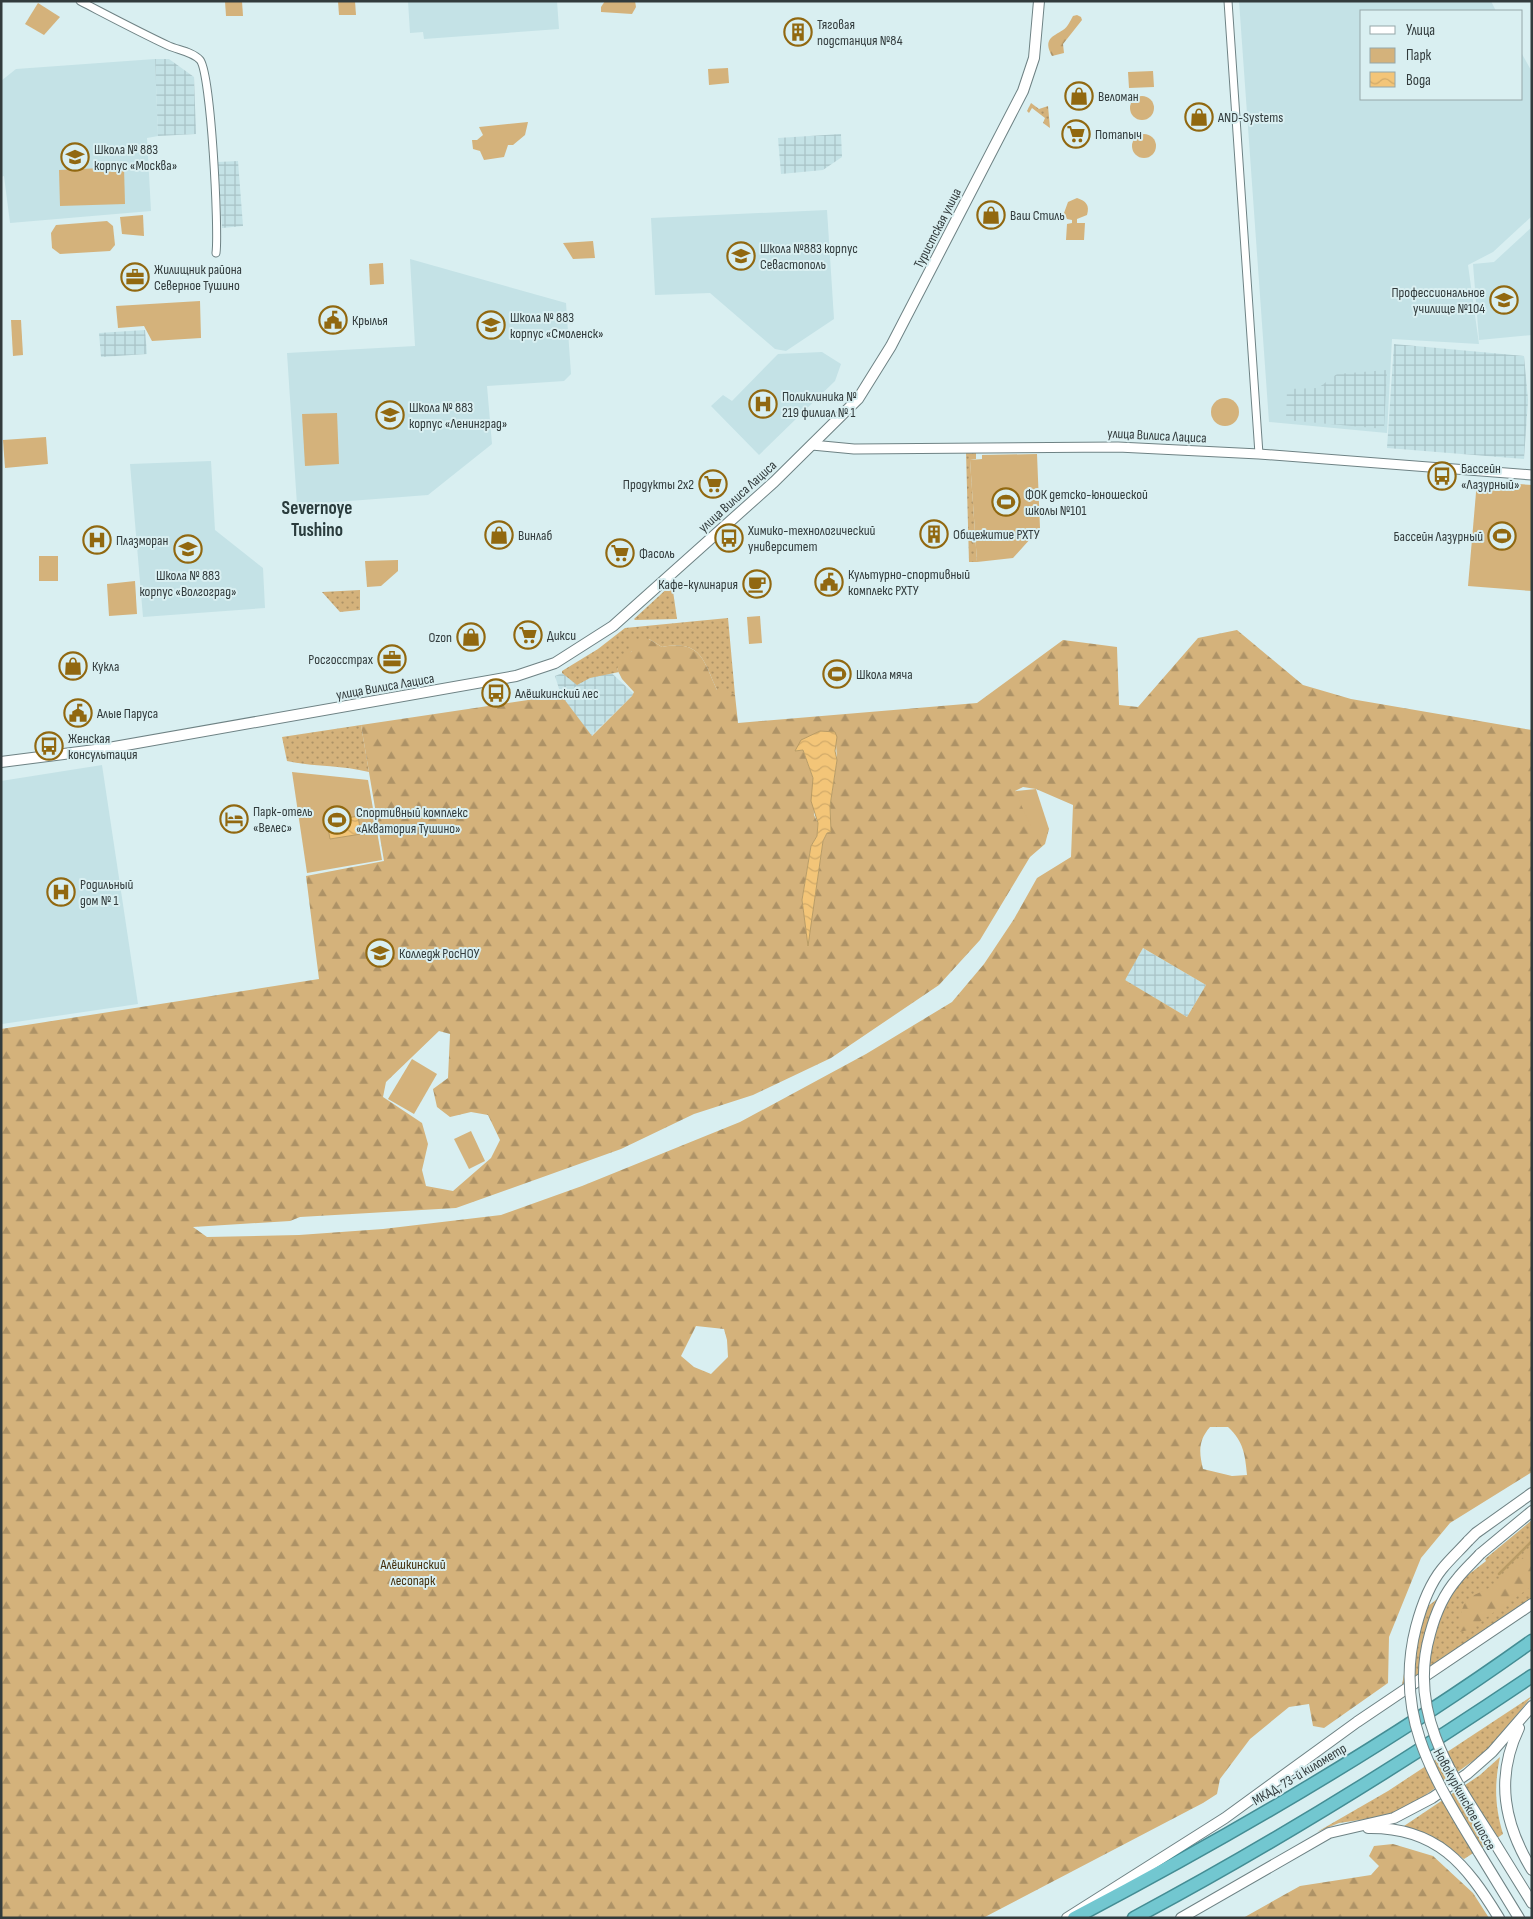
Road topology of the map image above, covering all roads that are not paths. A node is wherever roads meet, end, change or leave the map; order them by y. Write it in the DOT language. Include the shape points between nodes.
graph roads {
  1 [pos="80,1"];
  2 [pos="1039,1"];
  3 [pos="1228,1"];
  4 [pos="216,253"];
  5 [pos="812,445"];
  6 [pos="1259,454"];
  7 [pos="1532,475"];
  8 [pos="1,762"];
  9 [pos="1532,1493"];
  10 [pos="1532,1511"];
  11 [pos="1532,1604"];
  12 [pos="1532,1641"];
  13 [pos="1532,1676"];
  14 [pos="1529,1710"];
  15 [pos="1342,1829"];
  16 [pos="1532,1870"];
  17 [pos="1532,1903"];
  18 [pos="1067,1918"];
  19 [pos="1074,1918"];
  20 [pos="1134,1918"];
  21 [pos="1181,1918"];
  22 [pos="1499,1918"];
  23 [pos="1519,1918"];
  1 -- 4 [label="street" via="200,60 207,80"];
  2 -- 5 [label="main road, Туристская улица" via="1035,52 1023,91 952,231 868,385"];
  3 -- 6 [label="street"];
  5 -- 6 [label="street, улица Вилиса Лациса" via="854,449 1118,447"];
  5 -- 8 [label="main road, улица Вилиса Лациса" via="613,626 555,663 493,681 103,749"];
  6 -- 7 [label="street, улица Вилиса Лациса"];
  9 -- 23 [label="main road, Новокуркинское шоссе, bridge" via="1476,1533 1441,1570 1426,1597 1408,1670 1412,1717 1440,1788"];
  10 -- 17 [label="main road, Новокуркинское шоссе, bridge" via="1480,1554 1456,1580 1433,1623 1424,1666 1424,1699 1442,1753 1455,1780"];
  11 -- 18 [label="main road" via="1357,1722 1225,1818"];
  12 -- 19 [label="highway, МКАД, 73-й километр" via="1435,1707 1269,1810"];
  13 -- 20 [label="highway" via="1367,1784"];
  14 -- 15 [label="main road" via="1482,1761 1432,1798 1394,1818"];
  14 -- 16 [label="main road" via="1510,1752 1505,1796 1511,1829"];
  15 -- 21 [label="main road" via="1329,1833"];
  15 -- 22 [label="main road" via="1376,1828 1406,1832 1438,1845 1466,1869"];
}
